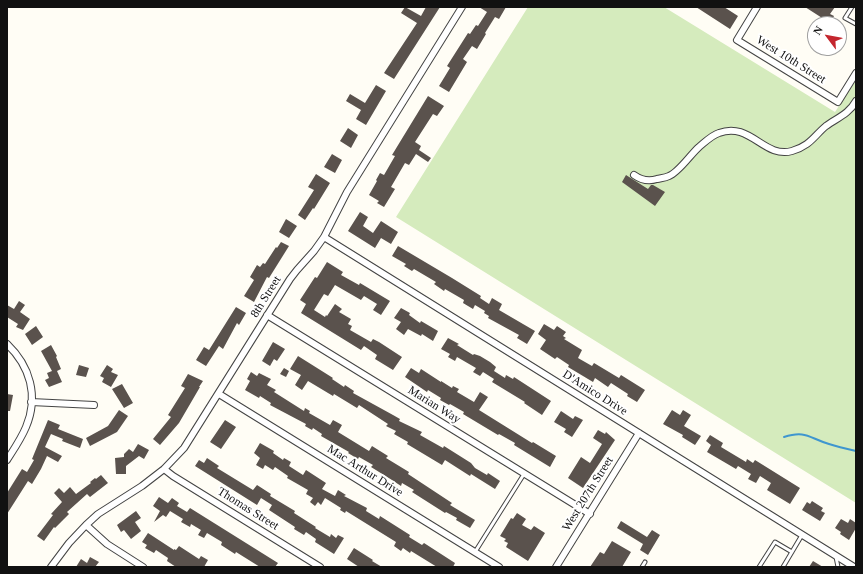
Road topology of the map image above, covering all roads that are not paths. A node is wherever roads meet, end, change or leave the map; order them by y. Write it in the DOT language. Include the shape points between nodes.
graph roads {
  1 [pos="462,7"];
  2 [pos="757,7"];
  3 [pos="852,7"];
  4 [pos="856,24"];
  5 [pos="856,74"];
  6 [pos="856,101"];
  7 [pos="634,175"];
  8 [pos="324,238"];
  9 [pos="268,315"];
  10 [pos="7,344"];
  11 [pos="219,394"];
  12 [pos="31,402"];
  13 [pos="94,405"];
  14 [pos="639,433"];
  15 [pos="7,460"];
  16 [pos="164,469"];
  17 [pos="524,473"];
  18 [pos="590,514"];
  19 [pos="86,525"];
  20 [pos="802,535"];
  21 [pos="475,552"];
  22 [pos="792,552"];
  23 [pos="836,556"];
  24 [pos="645,562"];
  25 [pos="51,567"];
  26 [pos="143,567"];
  27 [pos="320,567"];
  28 [pos="499,567"];
  29 [pos="556,567"];
  30 [pos="642,567"];
  31 [pos="759,567"];
  32 [pos="783,567"];
  33 [pos="838,567"];
  34 [pos="854,567"];
  1 -- 8 [label="street, 8th Street" via="347,192"];
  2 -- 5 [label="street, West 10th Street" via="737,40 838,102"];
  3 -- 4 [label="lane" via="846,18"];
  6 -- 7 [label="street" via="846,114 825,127 809,144 794,151 782,152 737,130 727,131 717,133 670,176 645,180"];
  8 -- 9 [label="street, 8th Street" via="297,270"];
  8 -- 14 [label="street, D'Amico Drive"];
  9 -- 11 [label="street, 8th Street"];
  9 -- 17 [label="street, Marian Way"];
  10 -- 12 [label="street" via="26,369"];
  11 -- 16 [label="street, 8th Street" via="189,441"];
  11 -- 21 [label="street, Mac Arthur Drive"];
  12 -- 13 [label="street"];
  12 -- 15 [label="street" via="27,425"];
  14 -- 18 [label="street, West 207th Street"];
  14 -- 20 [label="street, D'Amico Drive"];
  16 -- 19 [label="street, 8th Street"];
  16 -- 27 [label="street, Thomas Street"];
  17 -- 18 [label="street, Marian Way"];
  17 -- 21 [label="lane"];
  18 -- 29 [label="street, West 207th Street"];
  19 -- 25 [label="street, 8th Street"];
  19 -- 26 [label="street" via="107,544"];
  20 -- 22 [label="lane"];
  20 -- 23 [label="street, D'Amico Drive"];
  21 -- 28 [label="street, Mac Arthur Drive"];
  22 -- 31 [label="lane" via="775,542"];
  22 -- 32 [label="lane"];
  23 -- 33 [label="lane"];
  23 -- 34 [label="street, D'Amico Drive"];
  24 -- 30 [label="lane"];
}
